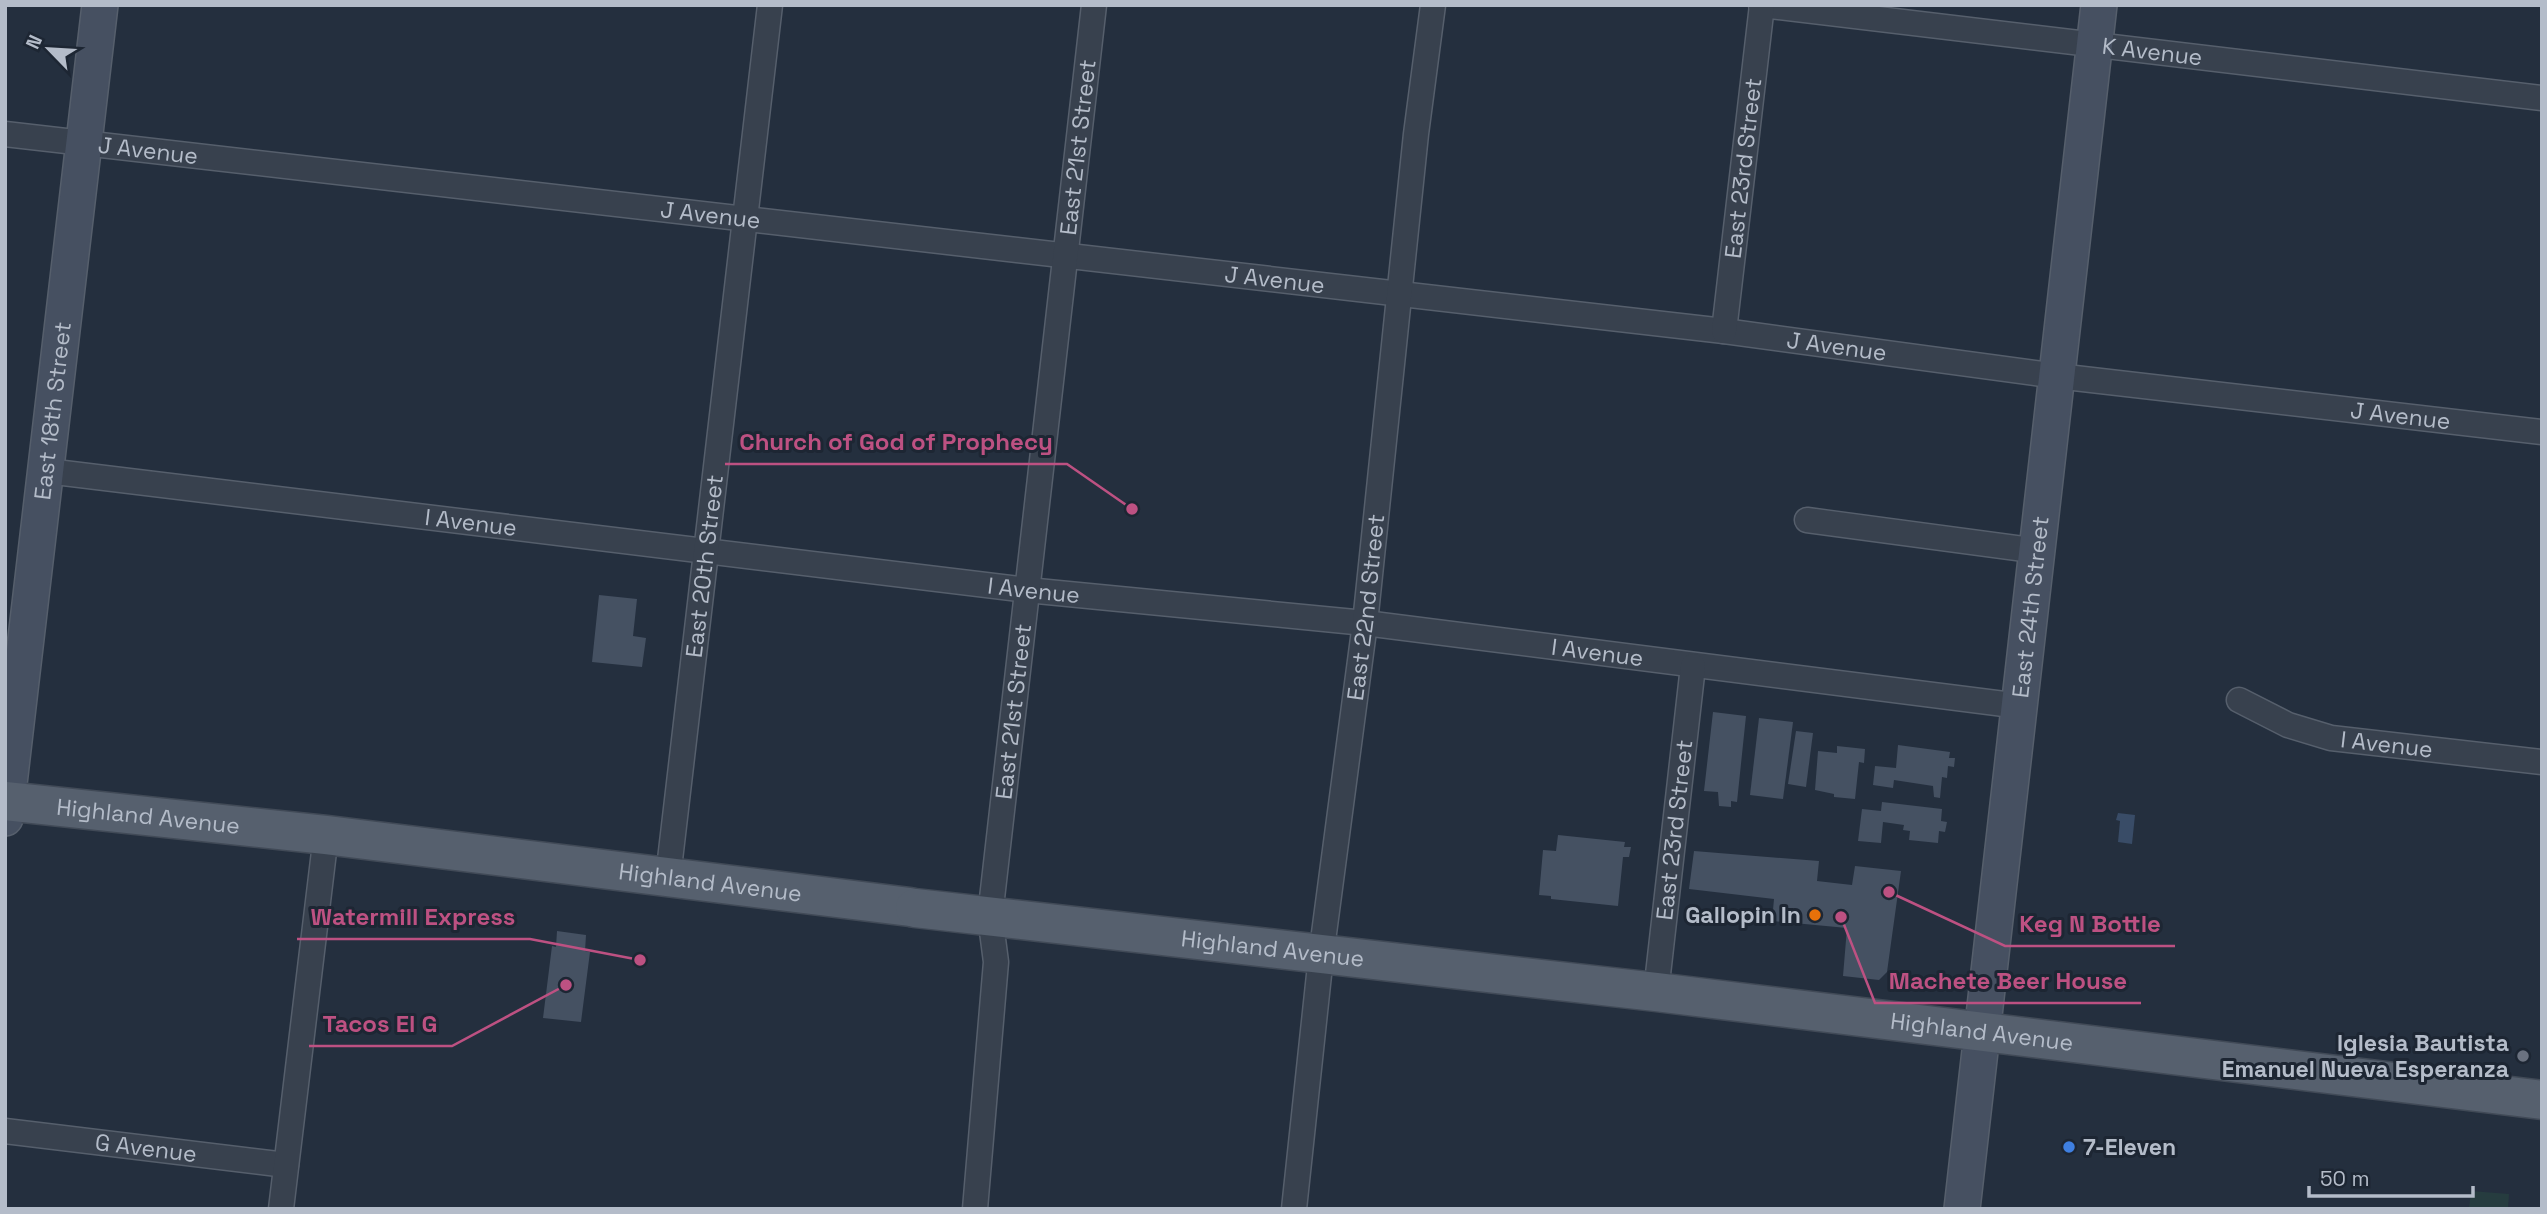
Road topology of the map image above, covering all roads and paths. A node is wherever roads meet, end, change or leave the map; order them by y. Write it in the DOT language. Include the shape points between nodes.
graph roads {
  1 [pos="100,5"];
  2 [pos="770,5"];
  3 [pos="1094,5"];
  4 [pos="1433,5"];
  5 [pos="1762,5"];
  6 [pos="2099,5"];
  7 [pos="2095,43"];
  8 [pos="2542,98"];
  9 [pos="5,134"];
  10 [pos="83,145"];
  11 [pos="743,221"];
  12 [pos="1065,258"];
  13 [pos="1399,293"];
  14 [pos="1724,331"];
  15 [pos="2057,376"];
  16 [pos="2542,432"];
  17 [pos="47,471"];
  18 [pos="1807,520"];
  19 [pos="705,549"];
  20 [pos="2038,551"];
  21 [pos="1027,590"];
  22 [pos="1366,623"];
  23 [pos="1693,666"];
  24 [pos="2239,701"];
  25 [pos="2020,706"];
  26 [pos="2542,762"];
  27 [pos="6,806"];
  28 [pos="326,835"];
  29 [pos="668,877"];
  30 [pos="990,916"];
  31 [pos="1321,956"];
  32 [pos="1656,992"];
  33 [pos="1983,1033"];
  34 [pos="2542,1100"];
  35 [pos="5,1131"];
  36 [pos="286,1165"];
  37 [pos="281,1209"];
  38 [pos="975,1209"];
  39 [pos="1294,1209"];
  40 [pos="1962,1209"];
  1 -- 10 [label="street, East 18th Street"];
  2 -- 11 [label="street, East 20th Street"];
  3 -- 12 [label="street, East 21st Street"];
  4 -- 13 [label="street, East 22nd Street"];
  5 -- 7 [label="street, K Avenue"];
  5 -- 14 [label="street, East 23rd Street"];
  6 -- 7 [label="street, East 24th Street"];
  7 -- 8 [label="street, K Avenue"];
  7 -- 15 [label="street, East 24th Street"];
  9 -- 10 [label="street, J Avenue"];
  10 -- 11 [label="street, J Avenue"];
  10 -- 17 [label="street, East 18th Street"];
  11 -- 12 [label="street, J Avenue"];
  11 -- 19 [label="street, East 20th Street"];
  12 -- 13 [label="street, J Avenue"];
  12 -- 21 [label="street, East 21st Street"];
  13 -- 14 [label="street, J Avenue"];
  13 -- 22 [label="street, East 22nd Street"];
  14 -- 15 [label="street, J Avenue"];
  15 -- 16 [label="street, J Avenue"];
  15 -- 20 [label="street, East 24th Street"];
  17 -- 19 [label="street, I Avenue"];
  17 -- 27 [label="street, East 18th Street"];
  18 -- 20 [label="street"];
  19 -- 21 [label="street, I Avenue"];
  19 -- 29 [label="street, East 20th Street"];
  20 -- 25 [label="street, East 24th Street"];
  21 -- 22 [label="street, I Avenue"];
  21 -- 30 [label="street, East 21st Street"];
  22 -- 23 [label="street, I Avenue"];
  22 -- 31 [label="street, East 22nd Street"];
  23 -- 25 [label="street, I Avenue"];
  23 -- 32 [label="street, East 23rd Street"];
  24 -- 26 [label="street, I Avenue" via="2288,725 2331,738"];
  25 -- 33 [label="street, East 24th Street"];
  27 -- 28 [label="main road, Highland Avenue"];
  28 -- 29 [label="main road, Highland Avenue"];
  28 -- 36 [label="street"];
  29 -- 30 [label="main road, Highland Avenue"];
  30 -- 31 [label="main road, Highland Avenue"];
  30 -- 38 [label="street, East 21st Street" via="996,962"];
  31 -- 32 [label="main road, Highland Avenue"];
  31 -- 39 [label="street, East 22nd Street"];
  32 -- 33 [label="main road, Highland Avenue"];
  33 -- 34 [label="main road, Highland Avenue"];
  33 -- 40 [label="street, East 24th Street"];
  35 -- 36 [label="street, G Avenue"];
  36 -- 37 [label="street"];
}
